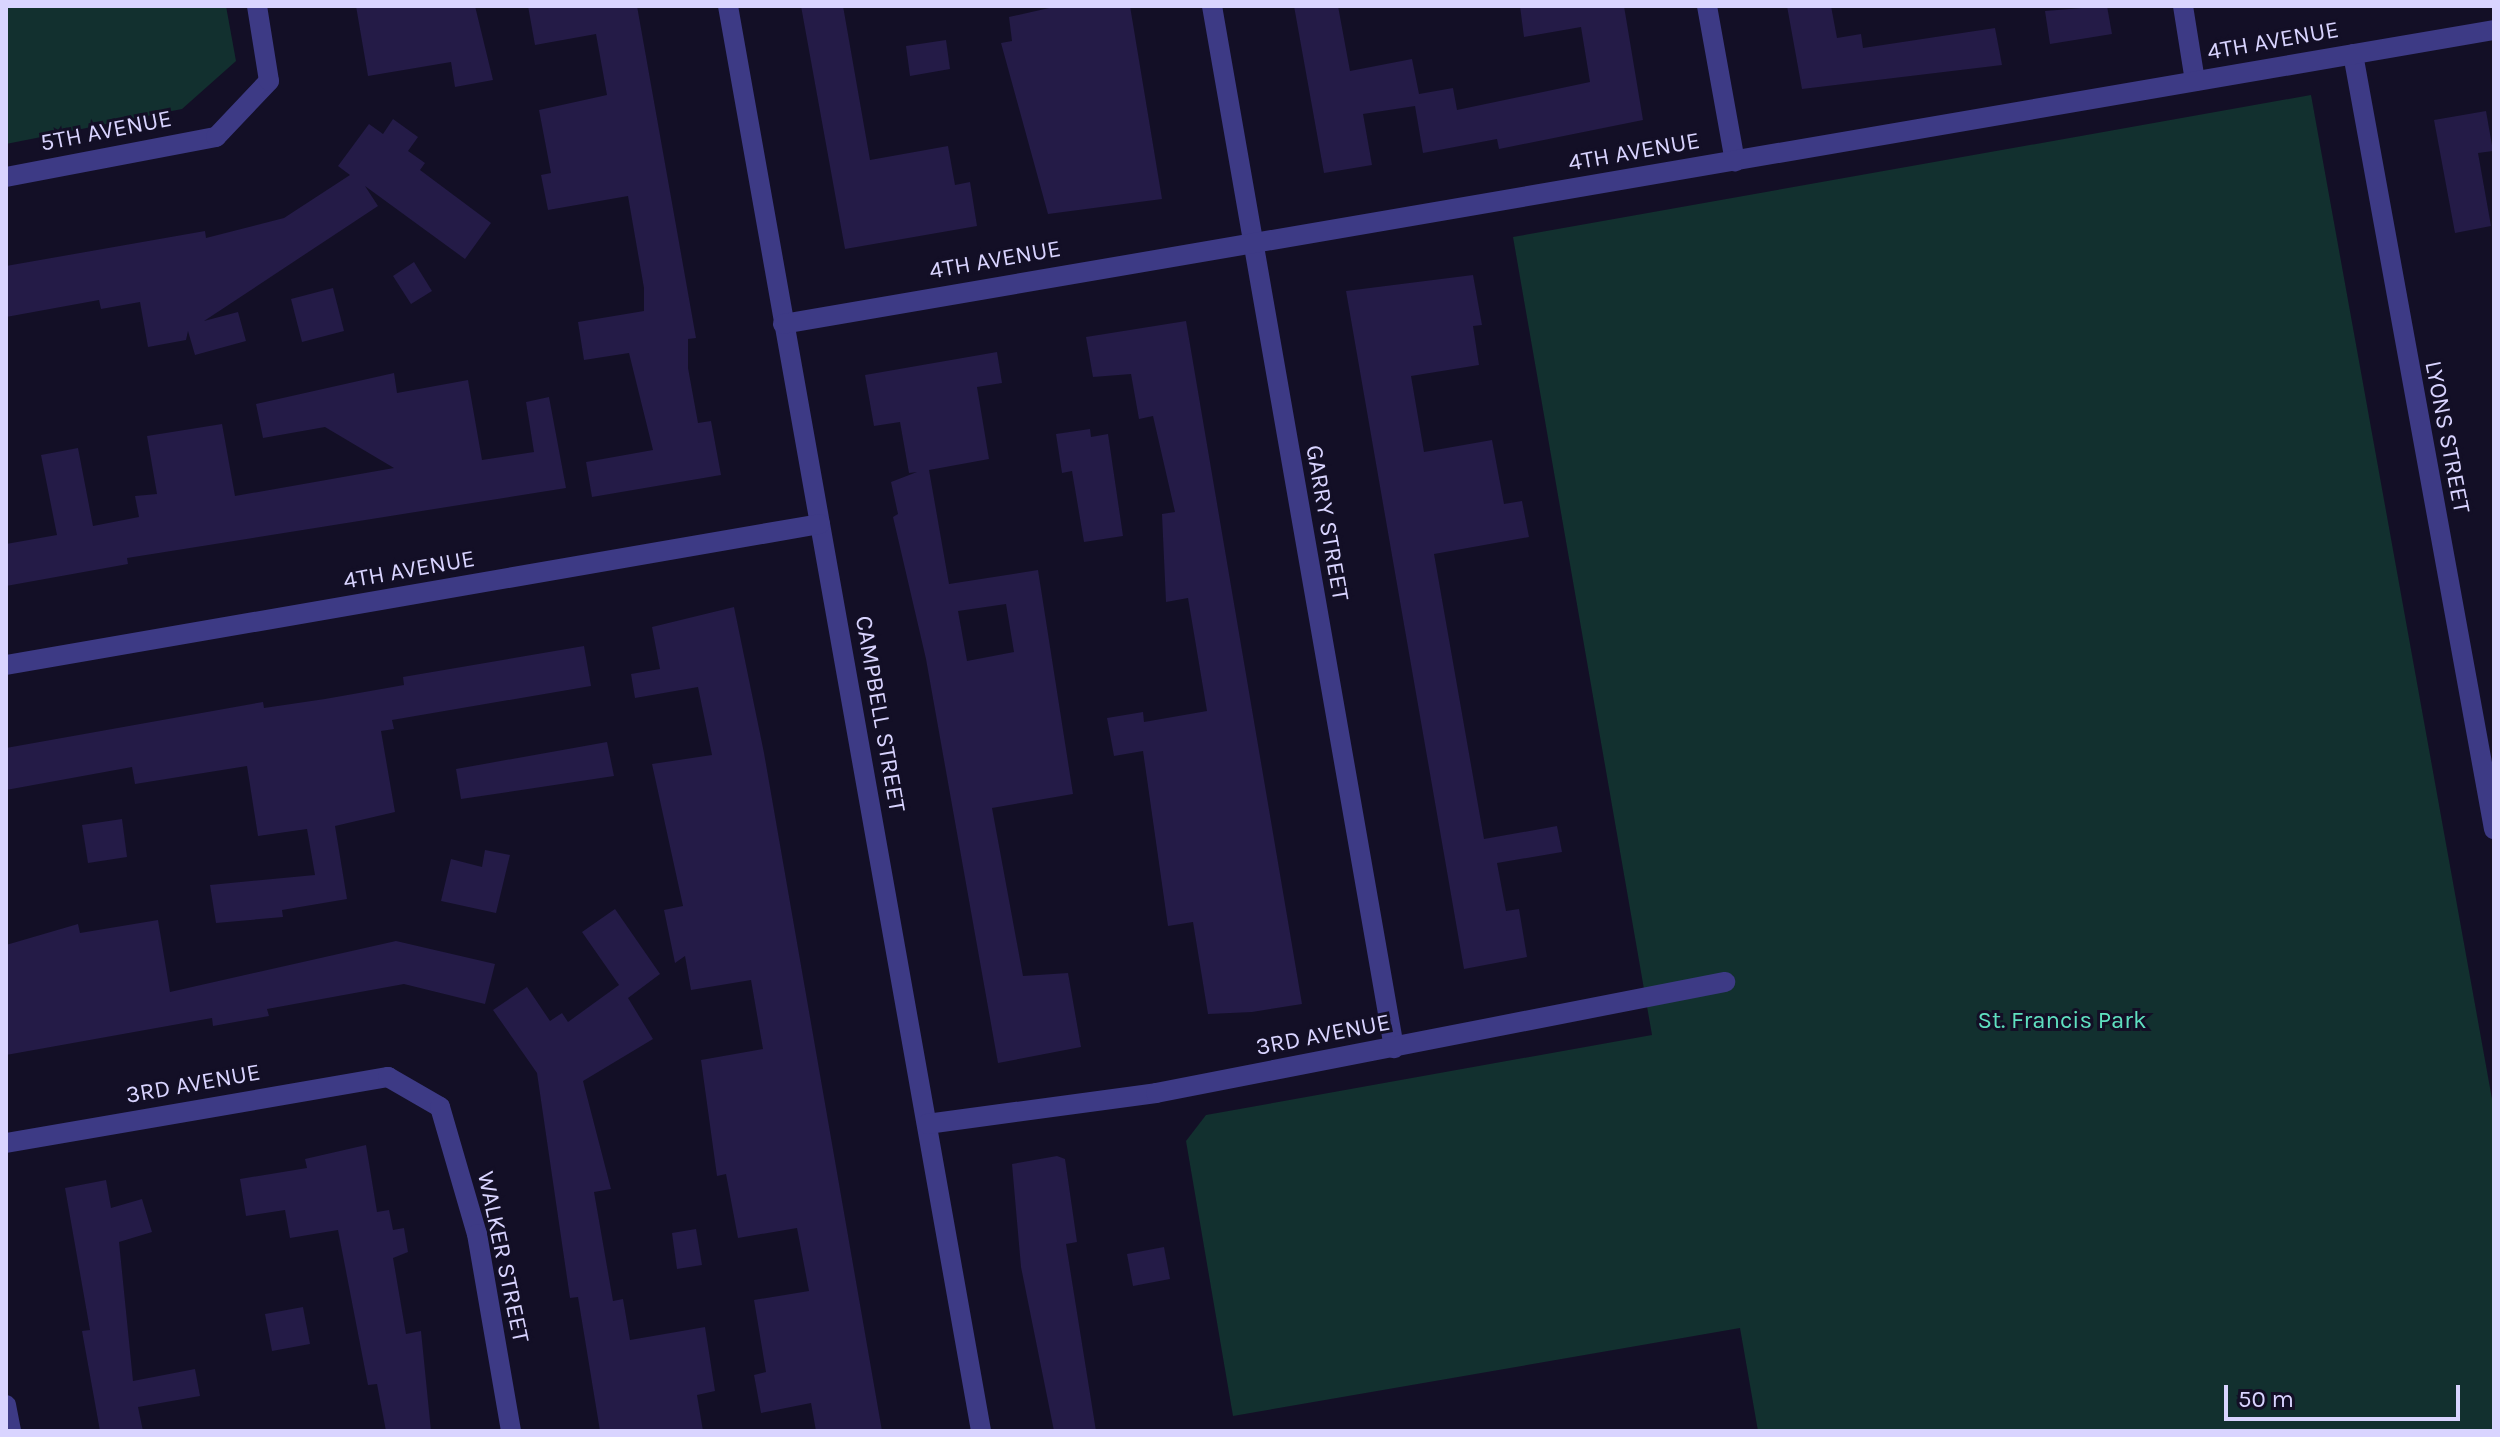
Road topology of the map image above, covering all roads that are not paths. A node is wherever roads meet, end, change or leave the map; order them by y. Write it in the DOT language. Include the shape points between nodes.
graph roads {
  1 [pos="257,6"];
  2 [pos="728,6"];
  3 [pos="1212,6"];
  4 [pos="1707,6"];
  5 [pos="2183,6"];
  6 [pos="2494,30"];
  7 [pos="2353,54"];
  8 [pos="2195,81"];
  9 [pos="1735,161"];
  10 [pos="6,177"];
  11 [pos="1251,243"];
  12 [pos="783,324"];
  13 [pos="820,524"];
  14 [pos="6,665"];
  15 [pos="2494,829"];
  16 [pos="1725,982"];
  17 [pos="1394,1048"];
  18 [pos="388,1077"];
  19 [pos="927,1124"];
  20 [pos="6,1143"];
  21 [pos="6,1405"];
  22 [pos="11,1431"];
  23 [pos="511,1431"];
  24 [pos="981,1431"];
  1 -- 10 [label="street, 5TH AVENUE" via="269,81 216,137"];
  2 -- 12 [label="street, CAMPBELL STREET"];
  3 -- 11 [label="street, GARRY STREET"];
  4 -- 9 [label="street"];
  5 -- 8 [label="street"];
  6 -- 7 [label="street, 4TH AVENUE"];
  7 -- 8 [label="street, 4TH AVENUE"];
  7 -- 15 [label="street, LYONS STREET"];
  8 -- 9 [label="street, 4TH AVENUE"];
  9 -- 11 [label="street, 4TH AVENUE"];
  11 -- 12 [label="street, 4TH AVENUE"];
  11 -- 17 [label="street, GARRY STREET"];
  12 -- 13 [label="street, CAMPBELL STREET"];
  13 -- 14 [label="street, 4TH AVENUE"];
  13 -- 19 [label="street, CAMPBELL STREET"];
  16 -- 17 [label="street, 3RD AVENUE"];
  17 -- 19 [label="street, 3RD AVENUE" via="1156,1093"];
  18 -- 20 [label="street, 3RD AVENUE"];
  18 -- 23 [label="street, WALKER STREET" via="440,1107 477,1234"];
  19 -- 24 [label="street, CAMPBELL STREET"];
  21 -- 22 [label="street"];
}
